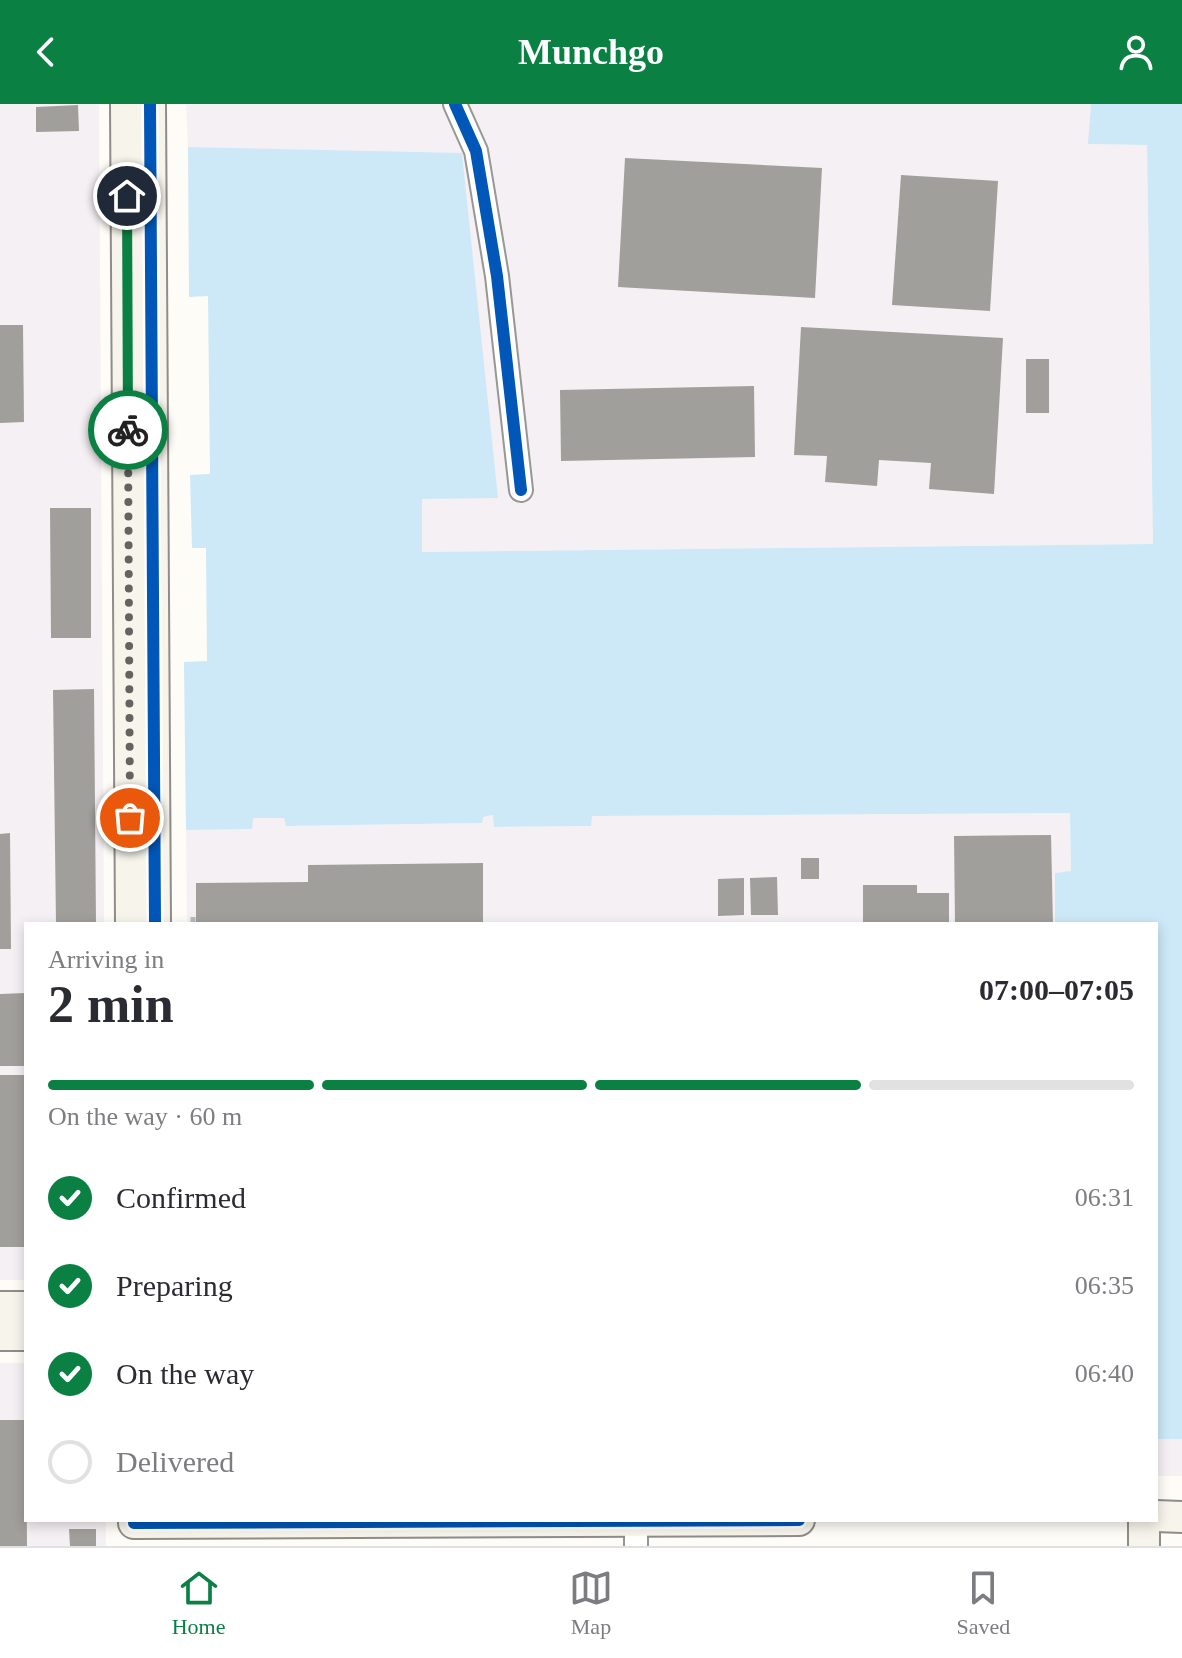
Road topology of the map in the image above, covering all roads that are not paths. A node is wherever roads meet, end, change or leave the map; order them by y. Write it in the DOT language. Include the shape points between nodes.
graph roads {
  1 [pos="126,104"];
  2 [pos="150,104"];
  3 [pos="455,104"];
  4 [pos="521,490"];
  5 [pos="131,922"];
  6 [pos="155,922"];
  7 [pos="0,1307"];
  8 [pos="24,1307"];
  9 [pos="0,1335"];
  10 [pos="24,1335"];
  11 [pos="1158,1516"];
  12 [pos="1182,1517"];
  13 [pos="538,1522"];
  14 [pos="636,1522"];
  15 [pos="1144,1522"];
  16 [pos="148,1530"];
  17 [pos="636,1546"];
  18 [pos="1144,1546"];
  1 -- 5 [label="street"];
  2 -- 6 [label="street"];
  3 -- 4 [label="street" via="476,151 497,276"];
  7 -- 8 [label="street"];
  9 -- 10 [label="street"];
  11 -- 12 [label="street"];
  13 -- 16 [label="street"];
  14 -- 17 [label="street"];
  15 -- 18 [label="street"];
}
